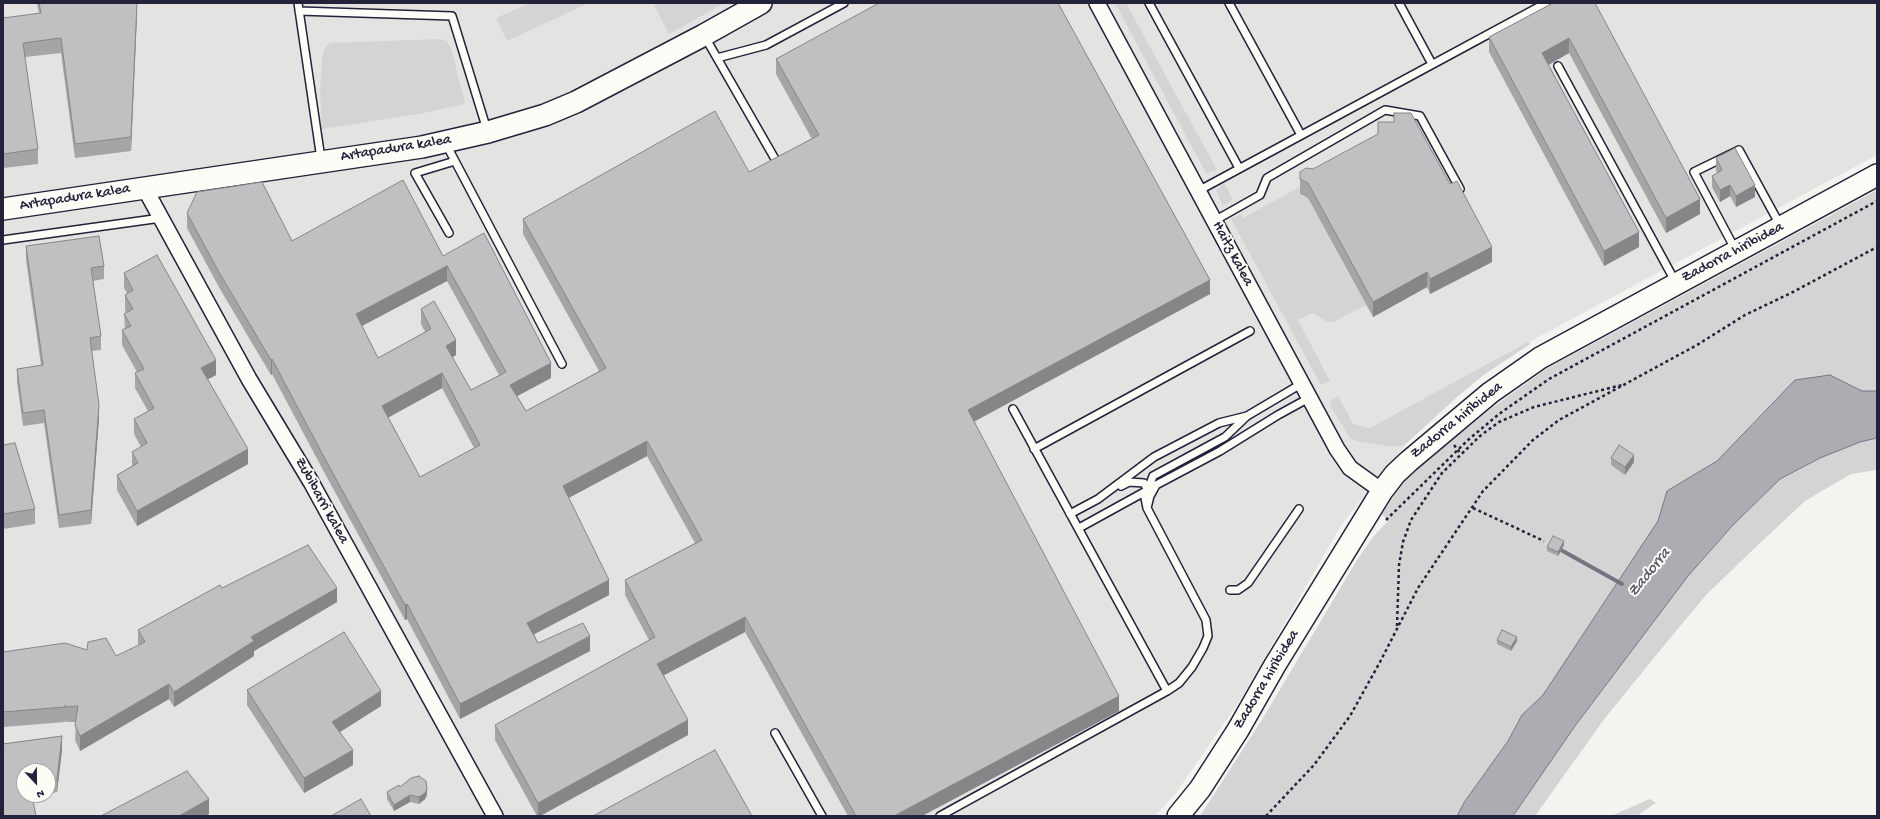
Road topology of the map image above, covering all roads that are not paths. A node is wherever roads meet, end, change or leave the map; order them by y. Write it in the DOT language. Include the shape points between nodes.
graph roads {
  1 [pos="298,3"];
  2 [pos="762,3"];
  3 [pos="844,3"];
  4 [pos="1097,3"];
  5 [pos="1149,3"];
  6 [pos="1229,3"];
  7 [pos="1399,3"];
  8 [pos="1546,3"];
  9 [pos="299,11"];
  10 [pos="704,35"];
  11 [pos="717,58"];
  12 [pos="1432,64"];
  13 [pos="1558,66"];
  14 [pos="488,132"];
  15 [pos="1301,135"];
  16 [pos="445,142"];
  17 [pos="775,159"];
  18 [pos="455,161"];
  19 [pos="322,162"];
  20 [pos="1239,168"];
  21 [pos="1877,175"];
  22 [pos="144,188"];
  23 [pos="1198,191"];
  24 [pos="1462,193"];
  25 [pos="3,209"];
  26 [pos="161,218"];
  27 [pos="1214,221"];
  28 [pos="1781,227"];
  29 [pos="449,232"];
  30 [pos="3,240"];
  31 [pos="1736,251"];
  32 [pos="1676,283"];
  33 [pos="1250,331"];
  34 [pos="562,364"];
  35 [pos="1302,384"];
  36 [pos="1309,398"];
  37 [pos="1013,409"];
  38 [pos="1247,416"];
  39 [pos="1034,449"];
  40 [pos="1113,488"];
  41 [pos="1382,490"];
  42 [pos="1149,493"];
  43 [pos="1299,509"];
  44 [pos="1070,514"];
  45 [pos="1079,528"];
  46 [pos="1230,590"];
  47 [pos="1167,691"];
  48 [pos="775,732"];
  49 [pos="495,816"];
  50 [pos="822,816"];
  51 [pos="940,816"];
  52 [pos="1178,816"];
  1 -- 9 [label="lane"];
  2 -- 10 [label="main road, Artapadura kalea"];
  3 -- 11 [label="lane" via="766,45"];
  4 -- 23 [label="street, Haitz kalea"];
  5 -- 20 [label="lane"];
  6 -- 15 [label="lane"];
  7 -- 12 [label="lane"];
  8 -- 12 [label="lane"];
  9 -- 14 [label="lane" via="452,16"];
  9 -- 19 [label="lane"];
  10 -- 11 [label="lane"];
  10 -- 14 [label="main road, Artapadura kalea" via="576,102 545,115"];
  11 -- 17 [label="lane"];
  12 -- 15 [label="lane"];
  13 -- 32 [label="lane"];
  14 -- 16 [label="main road, Artapadura kalea"];
  15 -- 20 [label="lane"];
  16 -- 18 [label="lane"];
  16 -- 19 [label="main road, Artapadura kalea"];
  18 -- 29 [label="lane" via="415,173"];
  18 -- 34 [label="lane"];
  19 -- 22 [label="main road, Artapadura kalea"];
  20 -- 23 [label="lane"];
  21 -- 28 [label="main road, Zadorra hiribidea"];
  22 -- 25 [label="main road, Artapadura kalea"];
  22 -- 26 [label="street, Zubibarri kalea"];
  23 -- 27 [label="street, Haitz kalea"];
  24 -- 27 [label="lane" via="1420,116 1386,110 1267,178 1260,195"];
  26 -- 30 [label="lane"];
  26 -- 49 [label="street, Zubibarri kalea" via="249,378 311,482"];
  27 -- 35 [label="street, Haitz kalea"];
  28 -- 31 [label="main road, Zadorra hiribidea"];
  28 -- 31 [label="lane" via="1739,150 1694,172"];
  31 -- 32 [label="main road, Zadorra hiribidea"];
  32 -- 41 [label="main road, Zadorra hiribidea" via="1574,338 1518,372 1430,441"];
  33 -- 39 [label="lane"];
  35 -- 36 [label="street, Haitz kalea"];
  35 -- 38 [label="lane"];
  36 -- 41 [label="street, Haitz kalea" via="1350,468"];
  36 -- 42 [label="lane" via="1220,451 1156,485"];
  37 -- 39 [label="lane"];
  38 -- 40 [label="lane" via="1220,423 1154,458"];
  38 -- 42 [label="lane" via="1225,437 1153,476"];
  39 -- 44 [label="lane"];
  40 -- 42 [label="lane" via="1129,482 1144,483"];
  40 -- 44 [label="lane"];
  41 -- 52 [label="main road, Zadorra hiribidea" via="1238,730 1200,789"];
  42 -- 45 [label="lane"];
  42 -- 47 [label="lane" via="1145,498 1147,508 1206,620 1208,636 1192,667 1179,683"];
  43 -- 46 [label="lane" via="1248,583 1238,590"];
  44 -- 45 [label="lane"];
  45 -- 47 [label="lane"];
  47 -- 51 [label="lane"];
  48 -- 50 [label="lane"];
}
